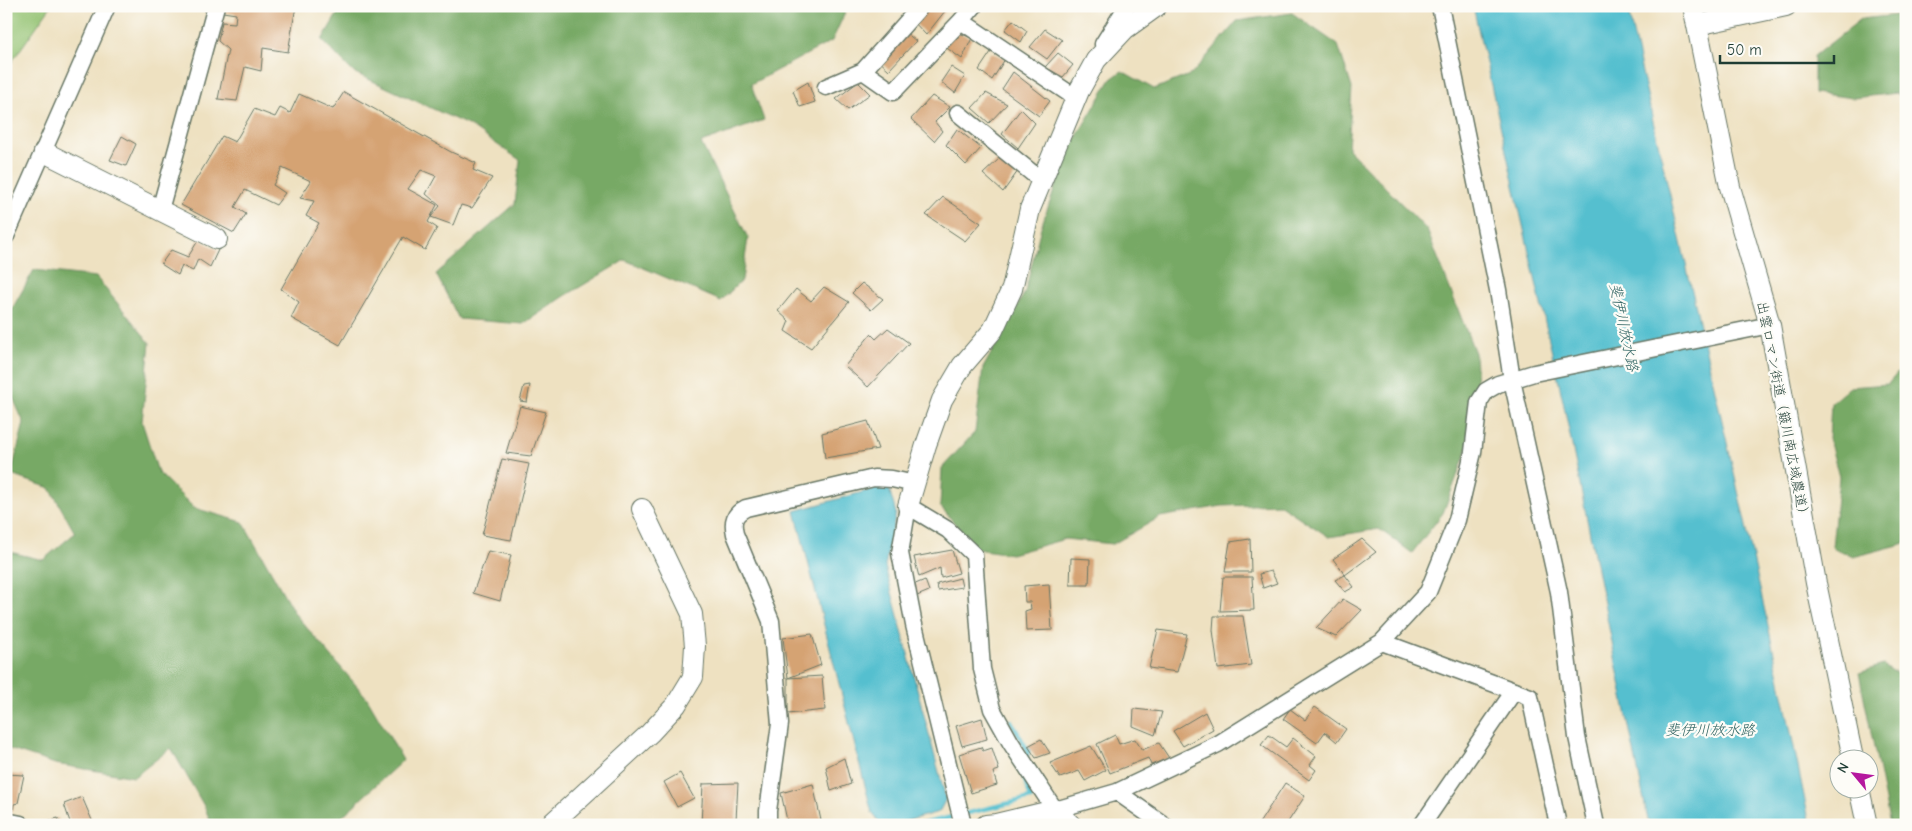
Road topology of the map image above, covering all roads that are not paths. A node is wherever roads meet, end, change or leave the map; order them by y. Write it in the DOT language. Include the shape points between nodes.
graph roads {
  1 [pos="107,6"];
  2 [pos="216,6"];
  3 [pos="921,6"];
  4 [pos="974,6"];
  5 [pos="1127,6"];
  6 [pos="1157,6"];
  7 [pos="1440,6"];
  8 [pos="1786,6"];
  9 [pos="1695,15"];
  10 [pos="961,21"];
  11 [pos="1096,60"];
  12 [pos="863,72"];
  13 [pos="826,87"];
  14 [pos="1076,98"];
  15 [pos="958,113"];
  16 [pos="44,152"];
  17 [pos="1042,181"];
  18 [pos="160,210"];
  19 [pos="6,236"];
  20 [pos="217,239"];
  21 [pos="1770,324"];
  22 [pos="1512,380"];
  23 [pos="915,484"];
  24 [pos="908,506"];
  25 [pos="642,509"];
  26 [pos="1382,642"];
  27 [pos="1514,691"];
  28 [pos="1851,748"];
  29 [pos="1117,792"];
  30 [pos="1862,798"];
  31 [pos="1055,810"];
  32 [pos="550,825"];
  33 [pos="768,825"];
  34 [pos="963,825"];
  35 [pos="986,825"];
  36 [pos="1071,825"];
  37 [pos="1164,825"];
  38 [pos="1422,825"];
  39 [pos="1558,825"];
  40 [pos="1596,825"];
  41 [pos="1867,825"];
  1 -- 16 [label="street"];
  2 -- 18 [label="street"];
  3 -- 12 [label="street"];
  4 -- 10 [label="street"];
  5 -- 11 [label="street"];
  6 -- 11 [label="street" via="1126,29"];
  7 -- 22 [label="street" via="1498,290"];
  8 -- 9 [label="street"];
  9 -- 21 [label="street, 出雲ロマン街道（簸川南広域農道）" via="1730,187"];
  10 -- 12 [label="street" via="893,92"];
  10 -- 14 [label="street"];
  11 -- 14 [label="street"];
  12 -- 13 [label="street"];
  14 -- 17 [label="street"];
  15 -- 17 [label="street"];
  16 -- 18 [label="street"];
  16 -- 19 [label="street"];
  17 -- 23 [label="street" via="1030,209 1012,288 993,330 962,366 942,400"];
  18 -- 20 [label="street"];
  21 -- 22 [label="street" via="1534,372"];
  21 -- 28 [label="street, 出雲ロマン街道（簸川南広域農道）" via="1816,583"];
  22 -- 26 [label="street" via="1486,391 1479,402 1473,452 1457,520 1428,592"];
  22 -- 40 [label="street" via="1559,592 1577,737"];
  23 -- 24 [label="street"];
  23 -- 33 [label="street" via="874,478 746,508 735,517 735,534 770,621 780,724"];
  24 -- 31 [label="street" via="948,530 974,554 982,669 992,709"];
  24 -- 34 [label="street" via="900,553 914,625"];
  25 -- 32 [label="street" via="692,614 693,677 676,705 650,732"];
  26 -- 27 [label="street"];
  26 -- 29 [label="street" via="1218,744"];
  27 -- 38 [label="street"];
  27 -- 39 [label="street" via="1530,697"];
  29 -- 31 [label="street"];
  29 -- 37 [label="street"];
  30 -- 41 [label="street"];
  31 -- 35 [label="street"];
  31 -- 36 [label="street"];
}
